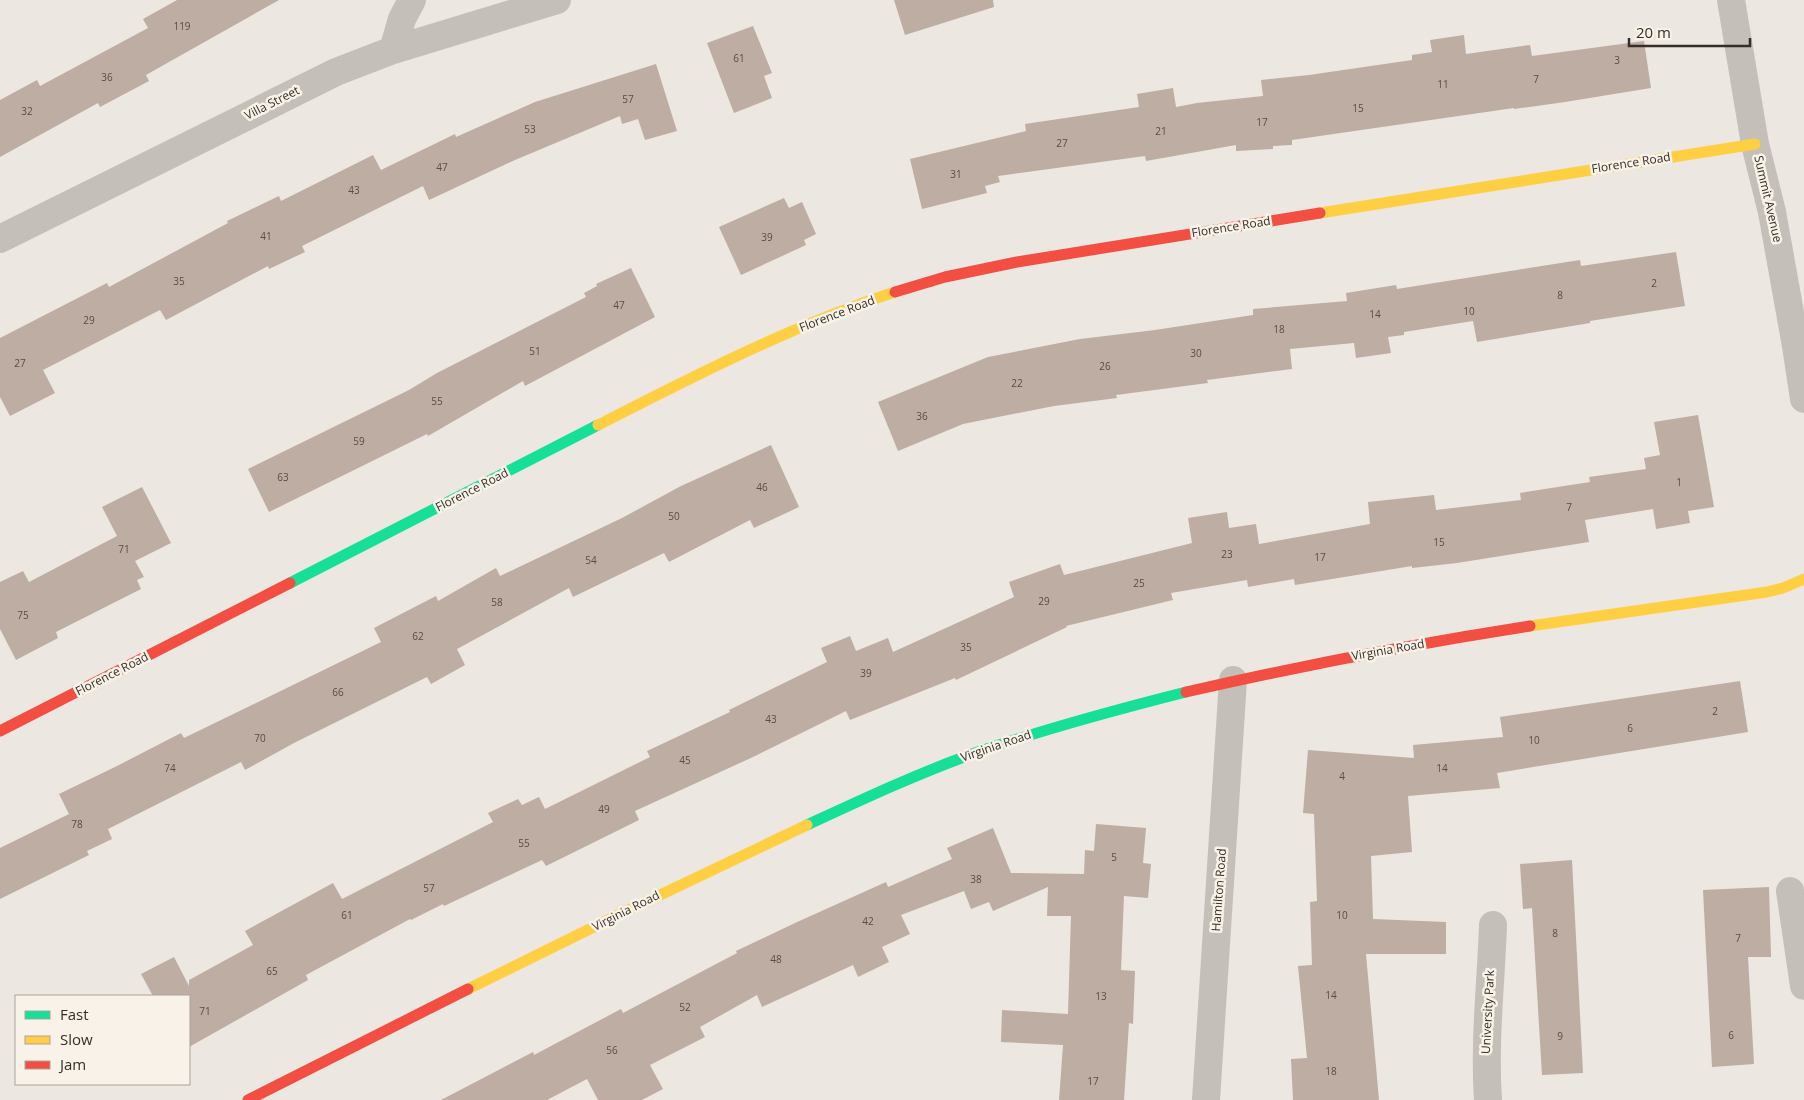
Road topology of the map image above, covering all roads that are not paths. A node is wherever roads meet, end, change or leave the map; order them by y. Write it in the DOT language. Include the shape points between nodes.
graph roads {
  1 [pos="412,0"];
  2 [pos="557,0"];
  3 [pos="1731,0"];
  4 [pos="392,50"];
  5 [pos="1755,144"];
  6 [pos="0,239"];
  7 [pos="1800,345"];
  8 [pos="1804,399"];
  9 [pos="1804,579"];
  10 [pos="1233,680"];
  11 [pos="0,732"];
  12 [pos="1790,891"];
  13 [pos="1493,925"];
  14 [pos="1804,986"];
  15 [pos="248,1100"];
  16 [pos="1206,1100"];
  17 [pos="1488,1100"];
  1 -- 4 [label="street"];
  2 -- 4 [label="street, Villa Street"];
  3 -- 5 [label="street, Summit Avenue"];
  4 -- 6 [label="street, Villa Street" via="309,84"];
  5 -- 7 [label="street, Summit Avenue"];
  5 -- 11 [label="street, Florence Road" via="1026,261 972,271 898,291 816,321 728,359"];
  7 -- 8 [label="street, Summit Avenue"];
  9 -- 10 [label="street, Virginia Road" via="1767,592 1500,630"];
  10 -- 15 [label="street, Virginia Road" via="1045,729 906,779 656,895"];
  10 -- 16 [label="street, Hamilton Road"];
  12 -- 14 [label="street"];
  13 -- 17 [label="street, University Park" via="1486,1042"];
}
